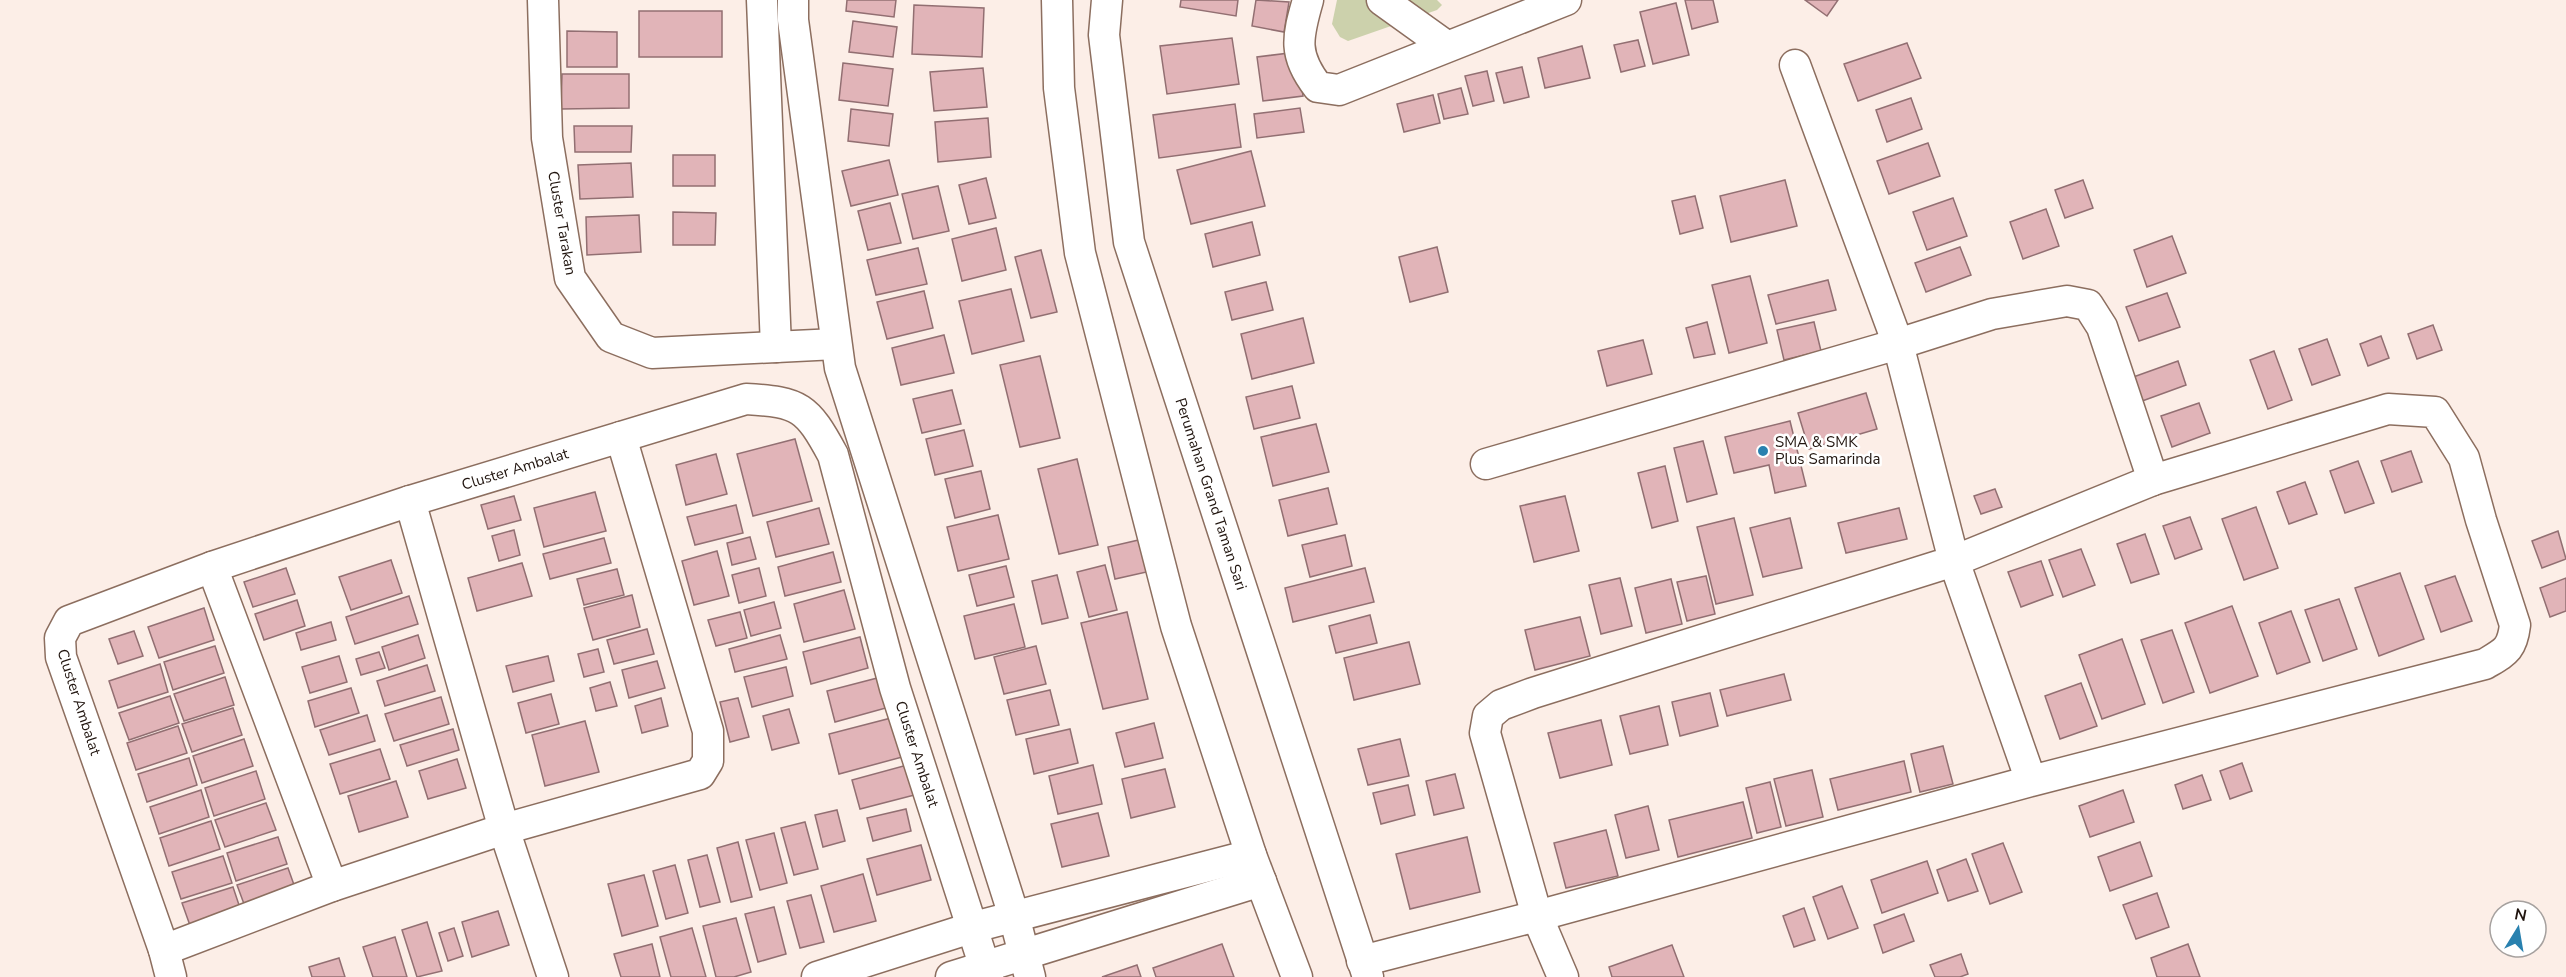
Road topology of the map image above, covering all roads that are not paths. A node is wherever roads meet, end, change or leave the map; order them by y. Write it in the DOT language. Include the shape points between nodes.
graph roads {
  1 [pos="543,0"];
  2 [pos="762,0"];
  3 [pos="793,0"];
  4 [pos="1057,0"];
  5 [pos="1107,0"];
  6 [pos="1308,0"];
  7 [pos="1382,0"];
  8 [pos="1566,0"];
  9 [pos="1446,46"];
  10 [pos="1796,65"];
  11 [pos="1129,242"];
  12 [pos="1080,253"];
  13 [pos="836,344"];
  14 [pos="1898,344"];
  15 [pos="784,346"];
  16 [pos="621,437"];
  17 [pos="1486,464"];
  18 [pos="2153,480"];
  19 [pos="410,501"];
  20 [pos="1954,561"];
  21 [pos="212,567"];
  22 [pos="2031,781"];
  23 [pos="504,829"];
  24 [pos="1256,868"];
  25 [pos="332,886"];
  26 [pos="1014,916"];
  27 [pos="1537,916"];
  28 [pos="974,927"];
  29 [pos="168,964"];
  30 [pos="1027,966"];
  31 [pos="1365,969"];
  32 [pos="987,972"];
  33 [pos="553,977"];
  34 [pos="817,977"];
  35 [pos="951,977"];
  36 [pos="1297,977"];
  37 [pos="1563,977"];
  1 -- 15 [label="street, Cluster Tarakan" via="547,138 570,278 612,337 652,353"];
  2 -- 15 [label="street"];
  3 -- 13 [label="street" via="798,67"];
  4 -- 12 [label="street" via="1059,88"];
  5 -- 11 [label="street, Perumahan Grand Taman Sari" via="1104,35"];
  6 -- 9 [label="street" via="1298,45 1304,69 1318,87 1339,90"];
  7 -- 9 [label="street"];
  8 -- 9 [label="street"];
  10 -- 14 [label="street"];
  11 -- 12 [label="street"];
  11 -- 31 [label="street, Perumahan Grand Taman Sari"];
  12 -- 24 [label="street" via="1176,626"];
  13 -- 15 [label="street, Cluster Tarakan"];
  13 -- 26 [label="street" via="840,368"];
  14 -- 17 [label="street"];
  14 -- 18 [label="street" via="1992,314 2067,301 2088,305 2102,327"];
  14 -- 20 [label="street"];
  16 -- 19 [label="street, Cluster Ambalat"];
  16 -- 23 [label="street" via="708,731 708,761 700,774"];
  16 -- 28 [label="street, Cluster Ambalat" via="746,399 792,405 819,429 833,455 895,688"];
  18 -- 20 [label="street"];
  18 -- 22 [label="street" via="2388,409 2435,412 2464,458 2515,625 2513,641 2485,664"];
  19 -- 21 [label="street, Cluster Ambalat"];
  19 -- 23 [label="street"];
  20 -- 22 [label="street"];
  20 -- 27 [label="street" via="1533,693 1502,705 1488,716 1485,732"];
  21 -- 25 [label="street"];
  21 -- 29 [label="street, Cluster Ambalat" via="69,621 60,639 61,657"];
  22 -- 27 [label="street"];
  23 -- 25 [label="street"];
  23 -- 33 [label="street"];
  24 -- 26 [label="street"];
  24 -- 30 [label="street"];
  24 -- 36 [label="street"];
  25 -- 29 [label="street"];
  26 -- 28 [label="street"];
  26 -- 30 [label="street"];
  27 -- 31 [label="street"];
  27 -- 37 [label="street"];
  28 -- 32 [label="street, Cluster Ambalat"];
  28 -- 34 [label="street"];
  30 -- 32 [label="street"];
  32 -- 35 [label="street"];
}
